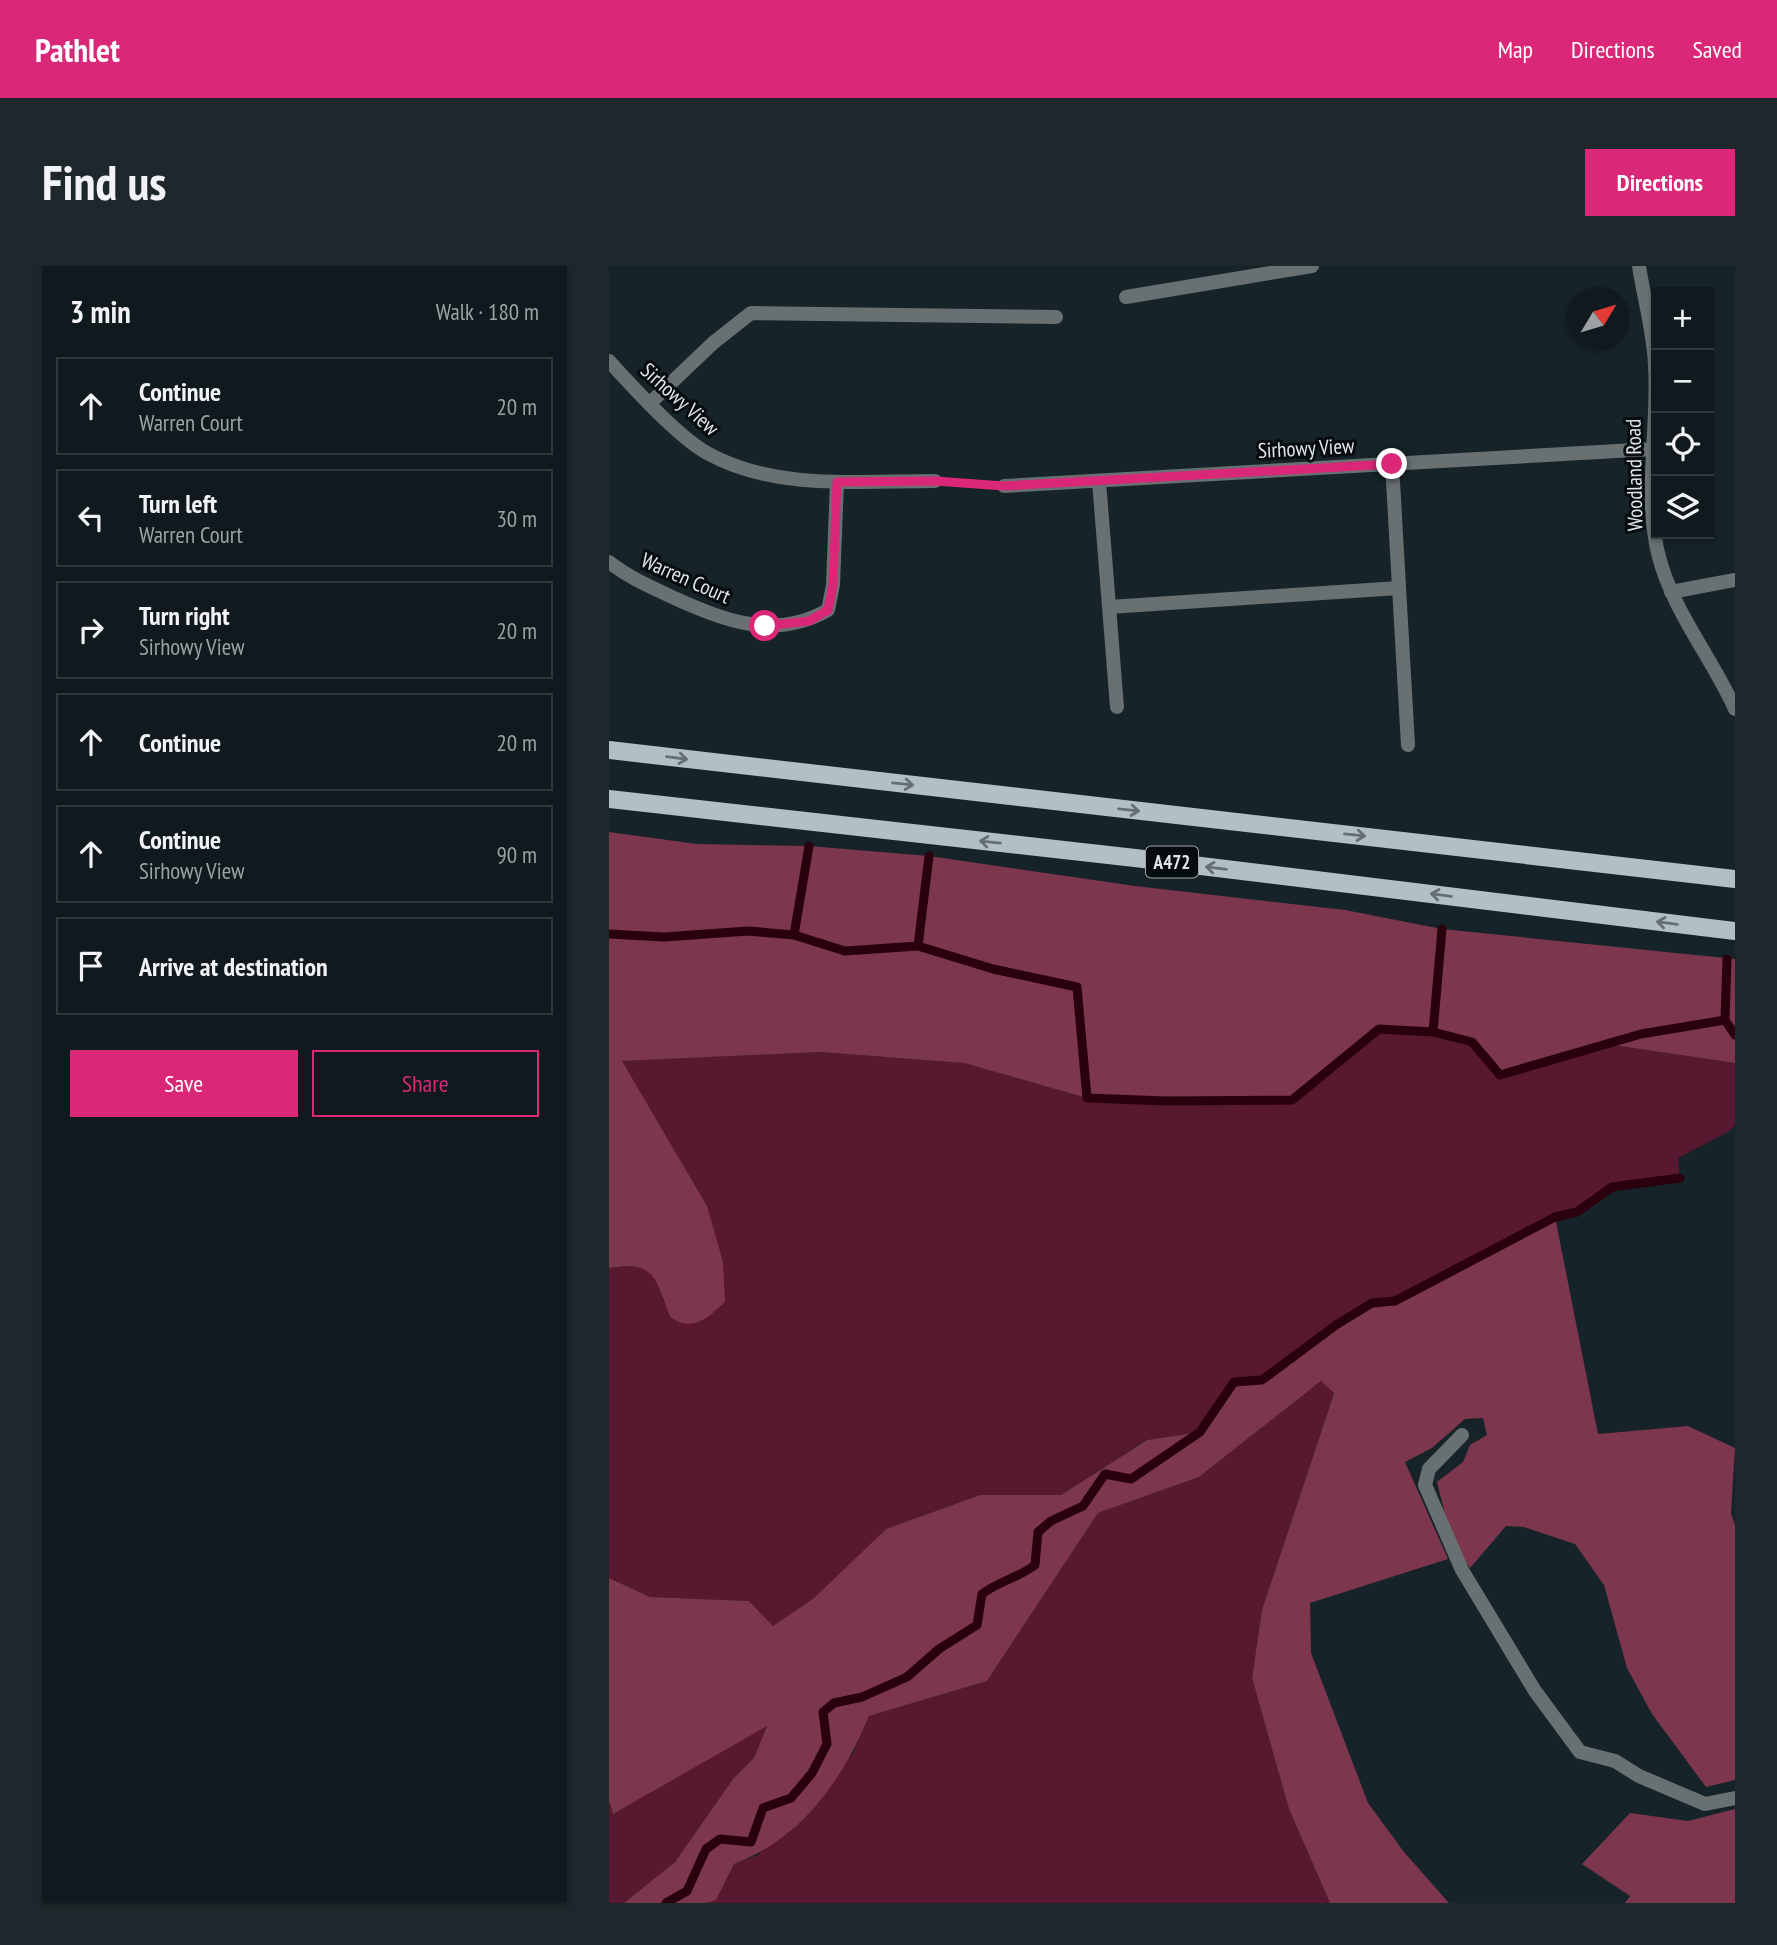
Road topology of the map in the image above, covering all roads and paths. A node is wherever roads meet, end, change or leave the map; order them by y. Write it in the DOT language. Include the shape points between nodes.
graph roads {
  1 [pos="1312,266"];
  2 [pos="1639,266"];
  3 [pos="1126,297"];
  4 [pos="1056,317"];
  5 [pos="609,361"];
  6 [pos="649,404"];
  7 [pos="1654,413"];
  8 [pos="1651,449"];
  9 [pos="1392,464"];
  10 [pos="1654,476"];
  11 [pos="935,481"];
  12 [pos="1099,481"];
  13 [pos="837,482"];
  14 [pos="1004,486"];
  15 [pos="609,562"];
  16 [pos="1735,580"];
  17 [pos="1399,588"];
  18 [pos="1671,592"];
  19 [pos="1109,607"];
  20 [pos="1117,707"];
  21 [pos="1735,709"];
  22 [pos="1408,745"];
  23 [pos="609,750"];
  24 [pos="609,799"];
  25 [pos="1735,878"];
  26 [pos="1735,931"];
  27 [pos="1462,1435"];
  28 [pos="1735,1798"];
  1 -- 3 [label="street"];
  2 -- 7 [label="street, Woodland Road" via="1655,365"];
  4 -- 6 [label="street" via="751,313"];
  5 -- 6 [label="street, Sirhowy View"];
  6 -- 13 [label="street, Sirhowy View" via="706,453 760,475"];
  8 -- 9 [label="street, Sirhowy View"];
  9 -- 12 [label="street, Sirhowy View"];
  9 -- 17 [label="street"];
  10 -- 18 [label="street, Woodland Road" via="1658,555"];
  11 -- 13 [label="street, Sirhowy View"];
  11 -- 14 [label="path"];
  12 -- 14 [label="street, Sirhowy View"];
  12 -- 19 [label="street"];
  13 -- 15 [label="street, Warren Court" via="828,610 809,621 765,626 719,619 625,575"];
  16 -- 18 [label="street"];
  17 -- 19 [label="street"];
  17 -- 22 [label="street"];
  18 -- 21 [label="street, Woodland Road"];
  19 -- 20 [label="street"];
  23 -- 25 [label="main road, A472, one-way"];
  26 -- 24 [label="main road, A472, one-way"];
  27 -- 28 [label="street" via="1429,1469 1425,1485 1462,1570 1535,1691 1580,1752 1615,1761 1705,1804"];
}
